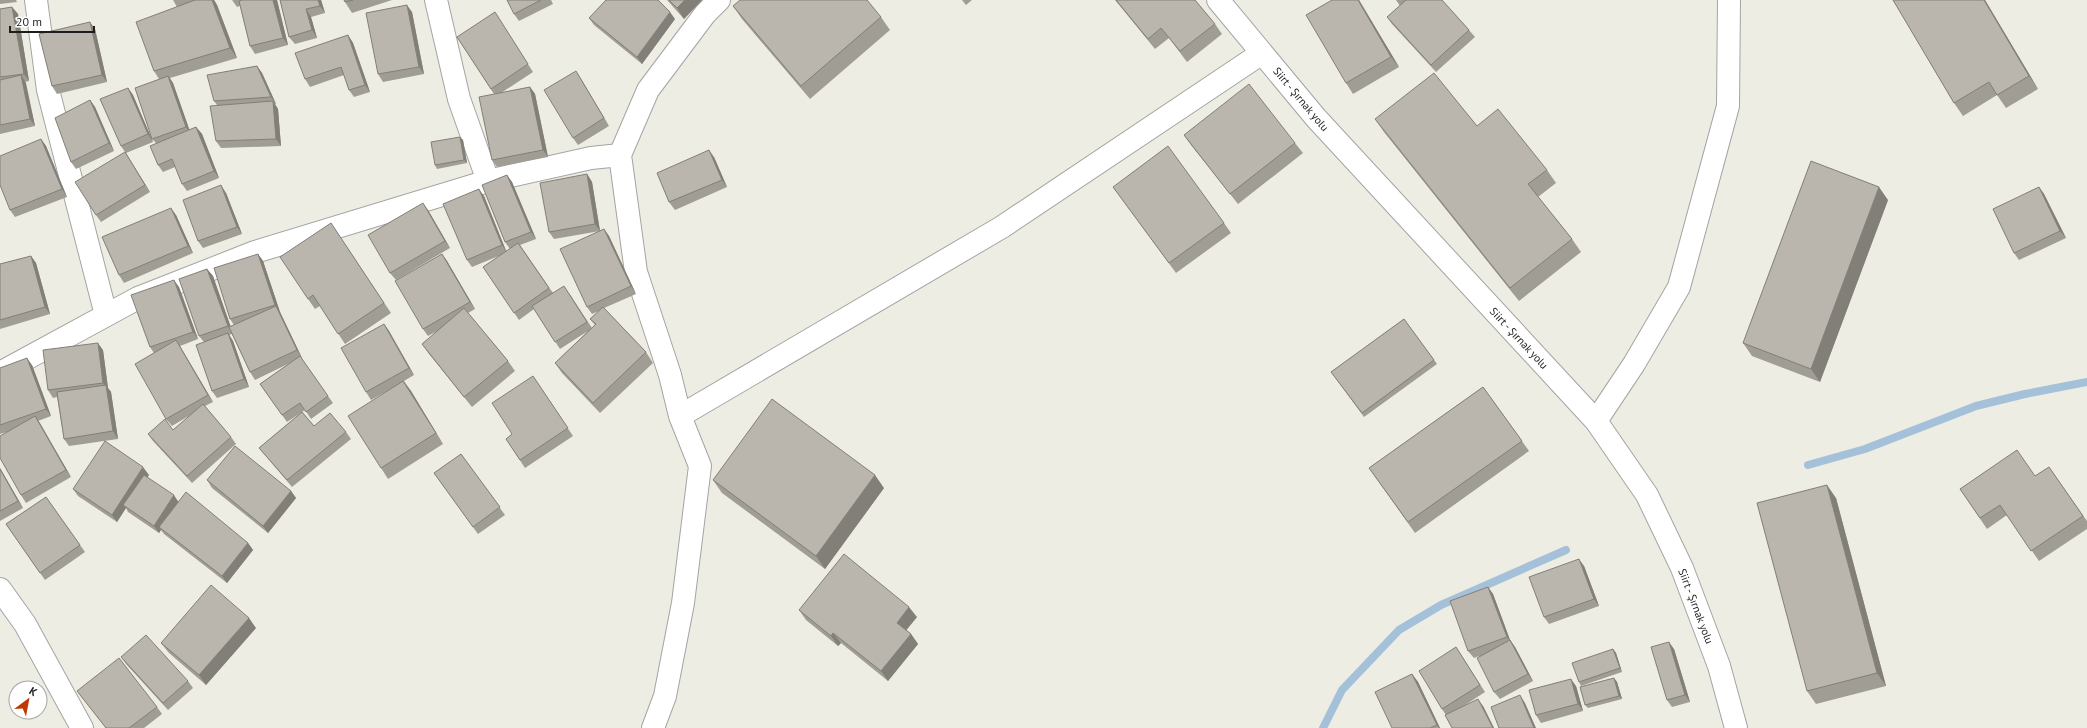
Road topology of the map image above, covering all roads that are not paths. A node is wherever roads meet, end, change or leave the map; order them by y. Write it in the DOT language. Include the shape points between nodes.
graph roads {
  1 [pos="36,0"];
  2 [pos="436,0"];
  3 [pos="720,0"];
  4 [pos="1218,0"];
  5 [pos="1729,0"];
  6 [pos="1262,53"];
  7 [pos="620,155"];
  8 [pos="488,181"];
  9 [pos="106,315"];
  10 [pos="0,373"];
  11 [pos="680,416"];
  12 [pos="1596,421"];
  13 [pos="0,589"];
  14 [pos="82,728"];
  15 [pos="654,728"];
  16 [pos="1736,728"];
  1 -- 9 [label="street" via="48,90"];
  2 -- 8 [label="street" via="459,99"];
  3 -- 7 [label="street" via="705,14 648,90"];
  4 -- 6 [label="street, Siirt - Şırnak yolu"];
  5 -- 12 [label="street" via="1728,106 1679,288 1634,364"];
  6 -- 11 [label="street" via="1002,227"];
  6 -- 12 [label="street, Siirt - Şırnak yolu" via="1322,124"];
  7 -- 8 [label="street" via="592,158"];
  7 -- 11 [label="street" via="636,272 670,375"];
  8 -- 9 [label="street" via="255,252 138,298"];
  9 -- 10 [label="street"];
  11 -- 15 [label="street" via="700,466 683,603 664,696"];
  12 -- 16 [label="street, Siirt - Şırnak yolu" via="1647,495 1682,568 1719,666"];
  13 -- 14 [label="street" via="25,624"];
}
